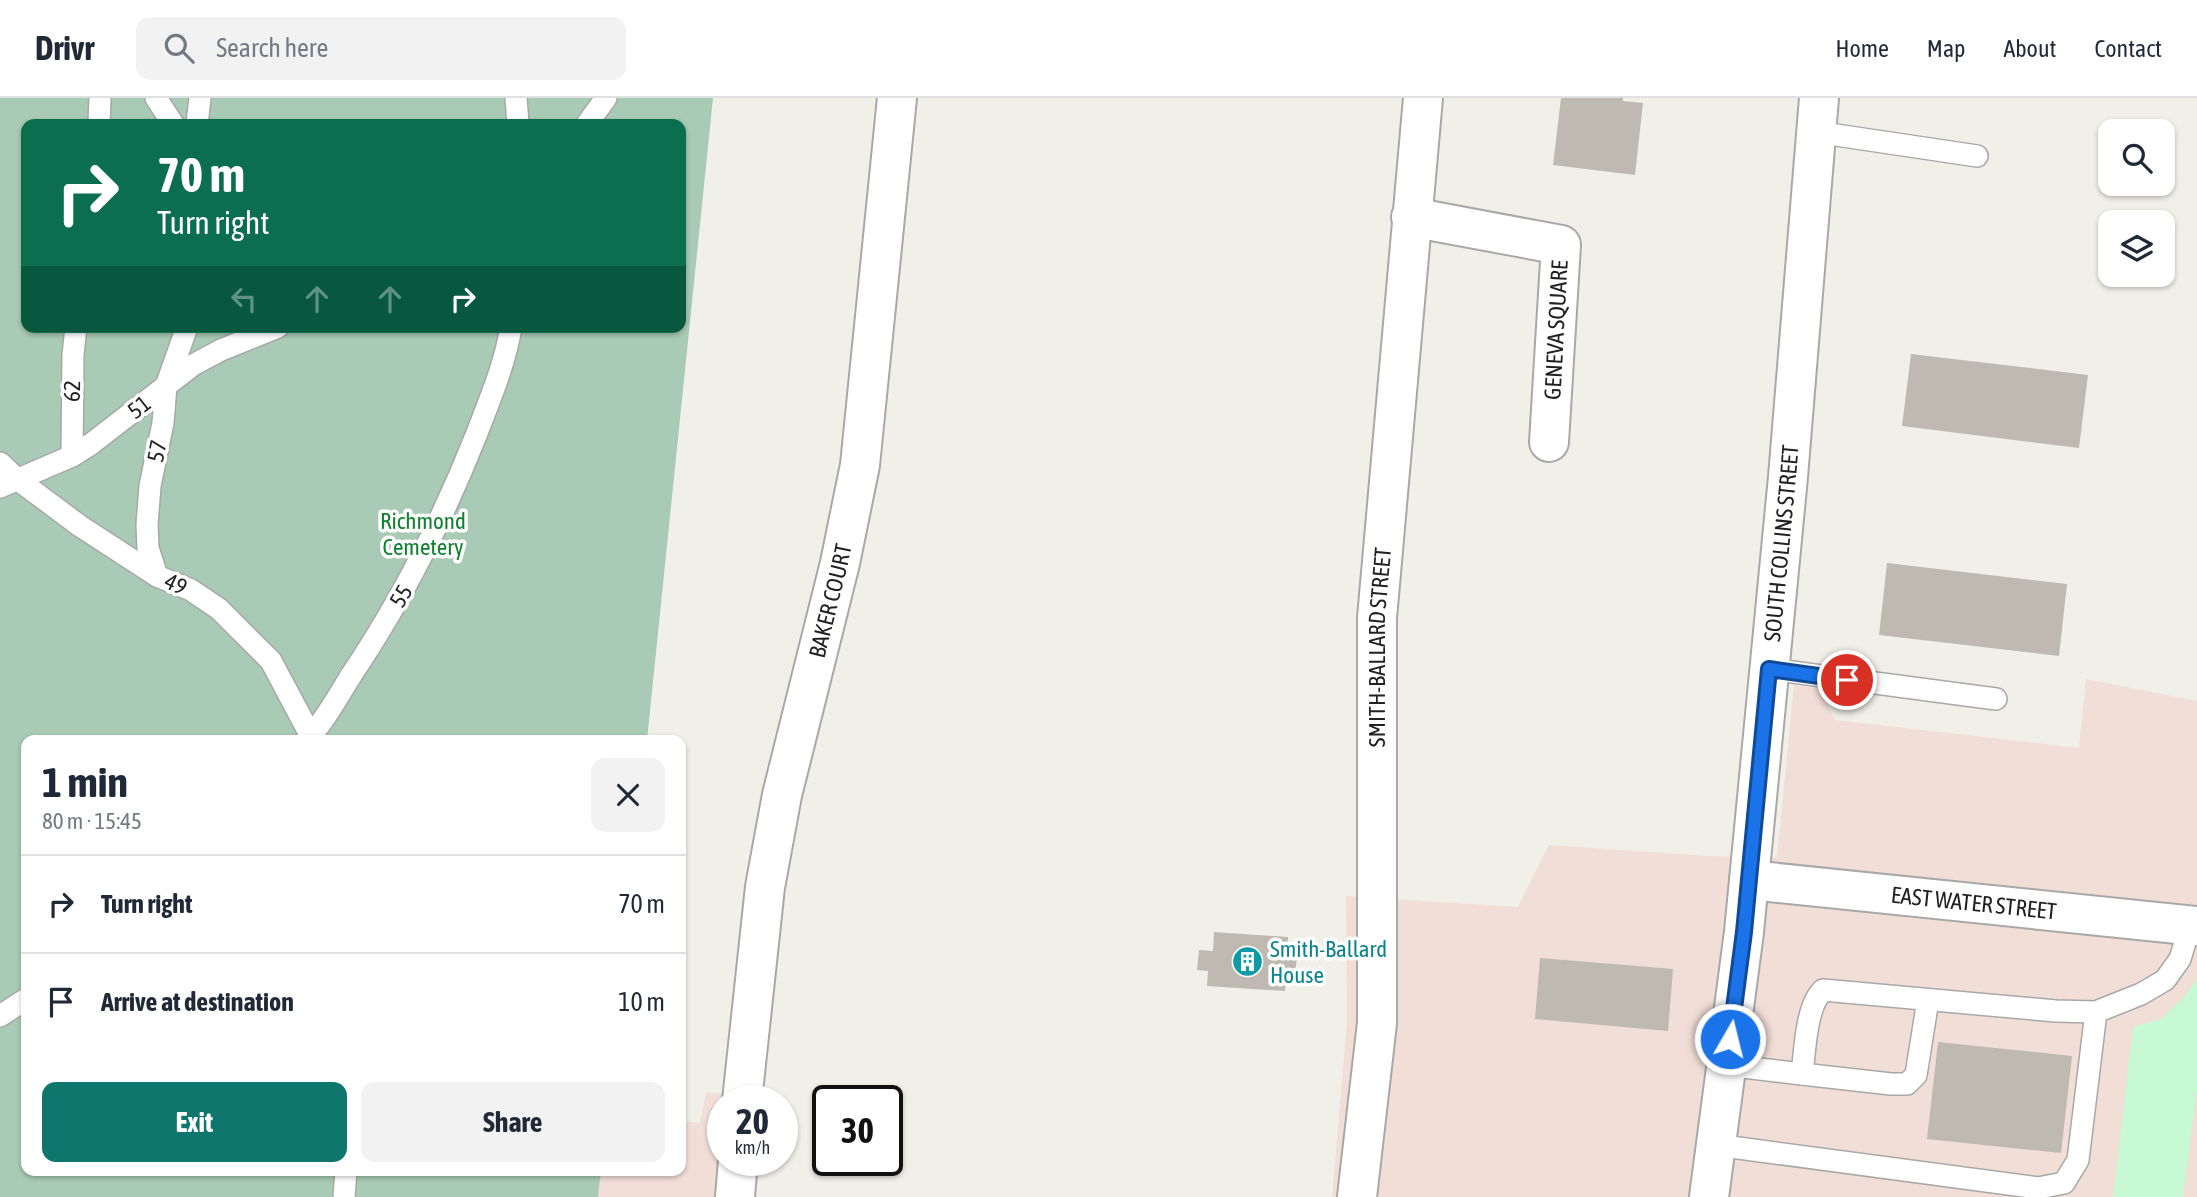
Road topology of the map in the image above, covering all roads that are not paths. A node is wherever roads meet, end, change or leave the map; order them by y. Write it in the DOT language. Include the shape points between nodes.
graph roads {
  1 [pos="100,98"];
  2 [pos="156,98"];
  3 [pos="200,98"];
  4 [pos="516,98"];
  5 [pos="606,98"];
  6 [pos="897,98"];
  7 [pos="1423,98"];
  8 [pos="1818,115"];
  9 [pos="99,119"];
  10 [pos="170,119"];
  11 [pos="198,119"];
  12 [pos="518,119"];
  13 [pos="591,119"];
  14 [pos="1977,156"];
  15 [pos="1410,217"];
  16 [pos="75,333"];
  17 [pos="185,333"];
  18 [pos="263,333"];
  19 [pos="510,333"];
  20 [pos="166,386"];
  21 [pos="1549,442"];
  22 [pos="72,456"];
  23 [pos="0,463"];
  24 [pos="8,483"];
  25 [pos="157,576"];
  26 [pos="1769,669"];
  27 [pos="1996,699"];
  28 [pos="308,735"];
  29 [pos="313,735"];
  30 [pos="1749,880"];
  31 [pos="2194,926"];
  32 [pos="1928,1000"];
  33 [pos="21,1002"];
  34 [pos="2096,1012"];
  35 [pos="0,1016"];
  36 [pos="1726,1065"];
  37 [pos="1802,1073"];
  38 [pos="744,1085"];
  39 [pos="1716,1145"];
  40 [pos="346,1176"];
  41 [pos="737,1176"];
  42 [pos="344,1197"];
  43 [pos="736,1197"];
  44 [pos="1357,1197"];
  45 [pos="1709,1197"];
  1 -- 9 [label="lane"];
  2 -- 10 [label="lane"];
  3 -- 11 [label="lane"];
  4 -- 12 [label="lane"];
  5 -- 13 [label="lane"];
  6 -- 38 [label="street, BAKER COURT" via="860,465 782,795 765,887"];
  7 -- 15 [label="street, SMITH-BALLARD STREET"];
  8 -- 14 [label="lane"];
  8 -- 26 [label="street, SOUTH COLLINS STREET"];
  15 -- 21 [label="street, GENEVA SQUARE" via="1561,245"];
  15 -- 44 [label="street, SMITH-BALLARD STREET" via="1377,618 1377,1023"];
  16 -- 22 [label="lane, 62"];
  17 -- 20 [label="lane, 57"];
  18 -- 20 [label="lane, 51" via="193,365"];
  19 -- 29 [label="lane, 55" via="466,462 424,556 381,632"];
  20 -- 22 [label="lane, 51"];
  20 -- 25 [label="lane, 57" via="147,525"];
  22 -- 24 [label="lane, 51"];
  23 -- 24 [label="lane, 49"];
  24 -- 25 [label="lane, 49"];
  25 -- 28 [label="lane, 49" via="191,590 219,609 271,661"];
  26 -- 27 [label="lane"];
  26 -- 30 [label="street, SOUTH COLLINS STREET"];
  30 -- 31 [label="street, EAST WATER STREET"];
  30 -- 36 [label="street, SOUTH COLLINS STREET"];
  31 -- 34 [label="lane" via="2165,980"];
  32 -- 34 [label="lane"];
  32 -- 37 [label="lane" via="1823,989 1811,1015"];
  32 -- 37 [label="lane" via="1916,1075 1907,1084"];
  33 -- 35 [label="lane"];
  34 -- 39 [label="lane" via="2078,1160 2064,1183 2038,1188"];
  36 -- 37 [label="lane"];
  36 -- 39 [label="street, SOUTH COLLINS STREET"];
  39 -- 45 [label="street, SOUTH COLLINS STREET"];
  40 -- 42 [label="lane"];
  41 -- 43 [label="street"];
}
